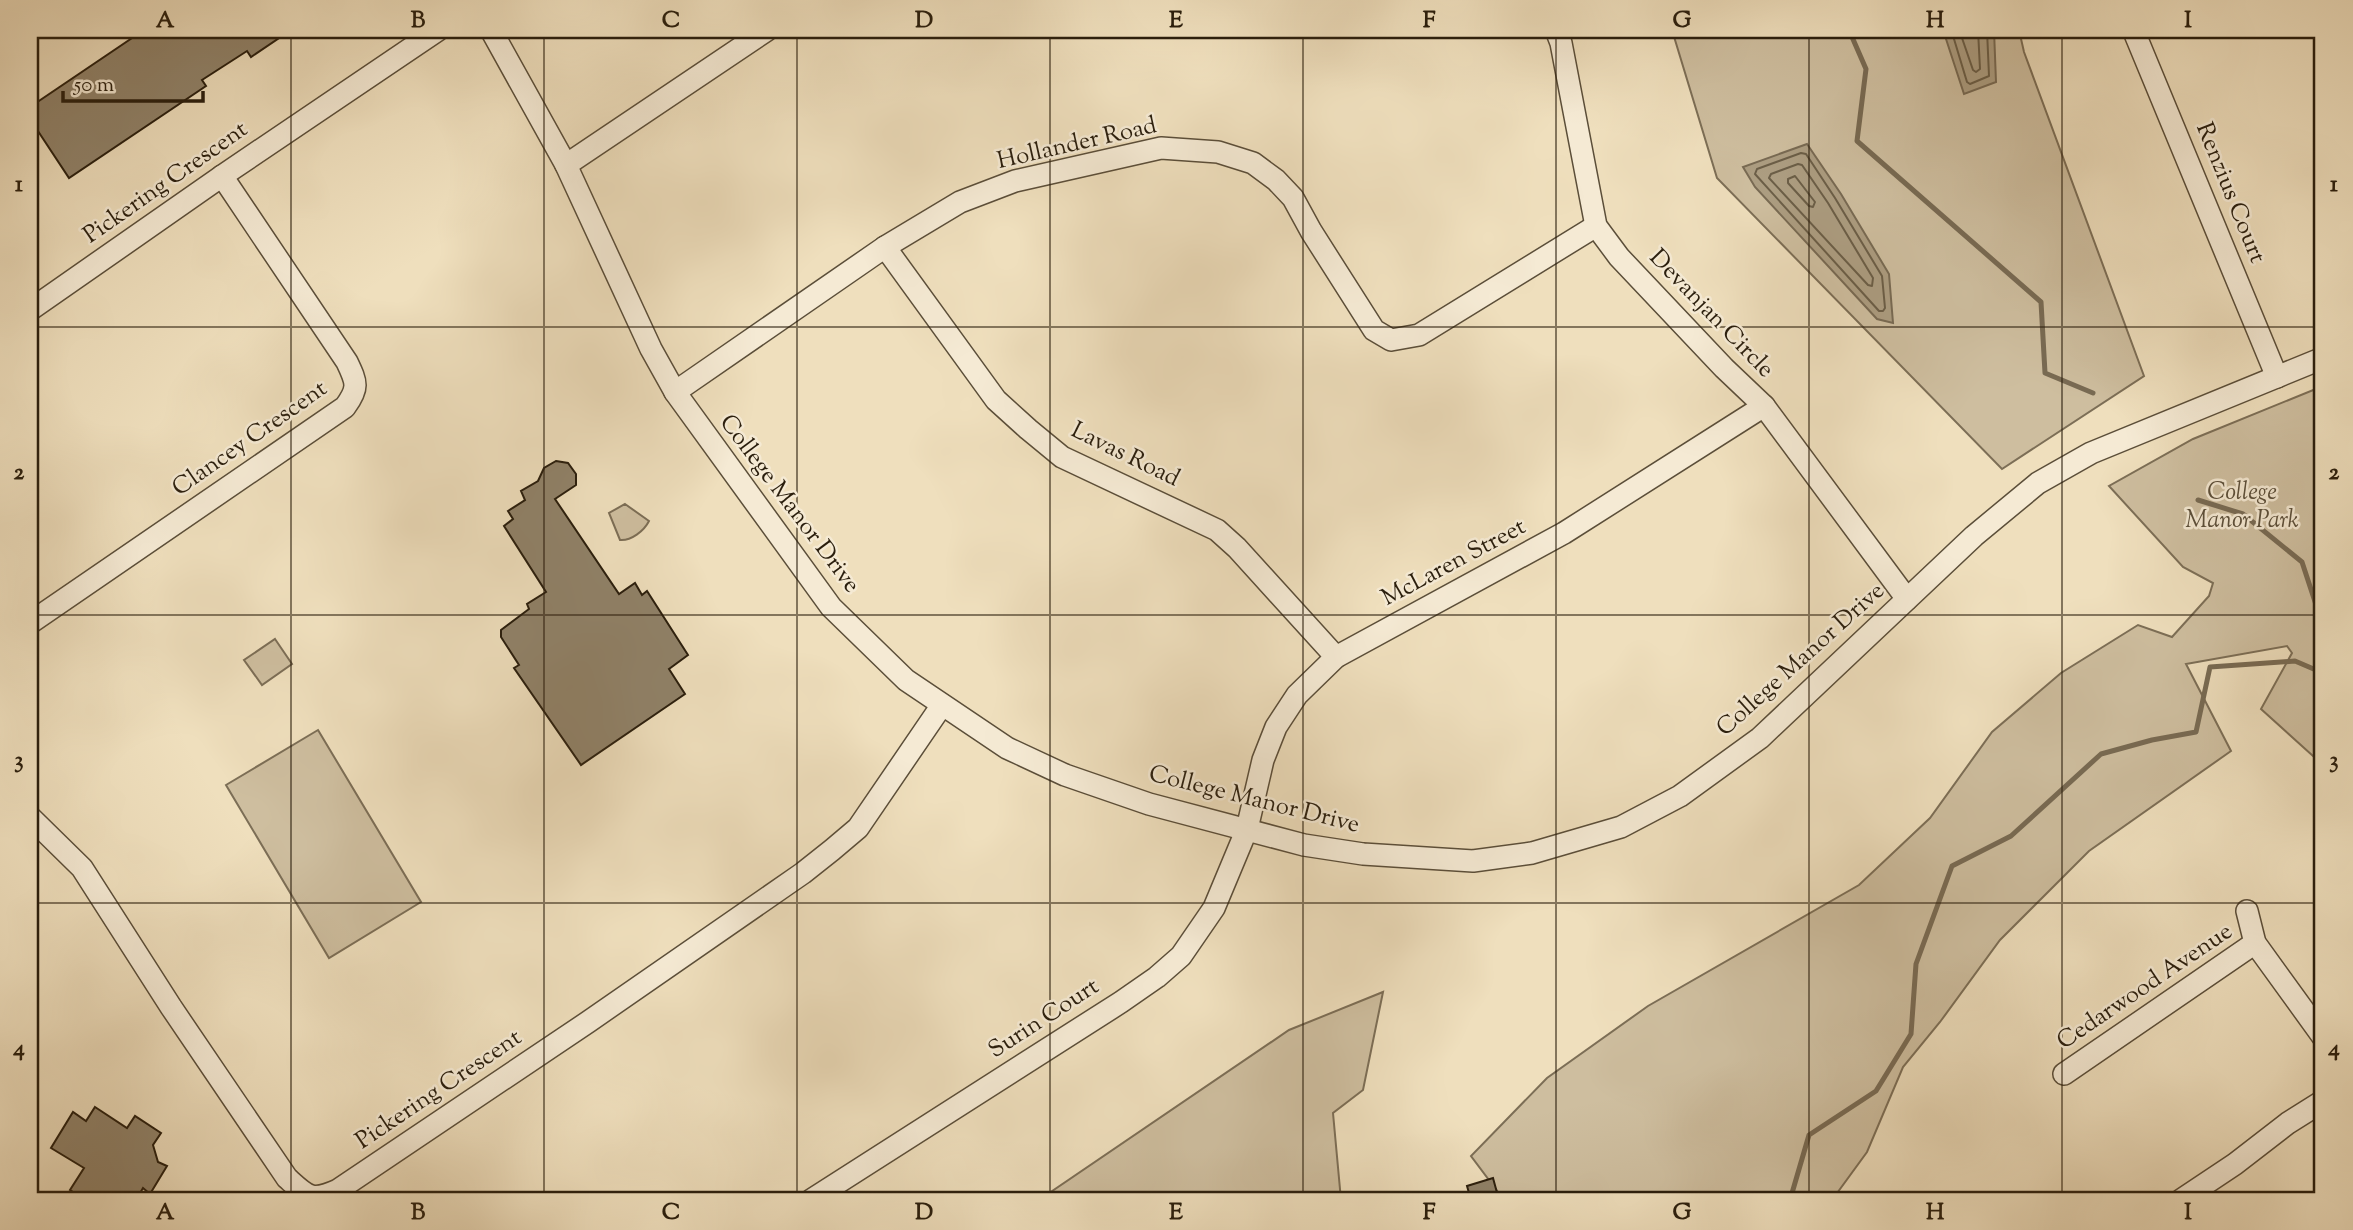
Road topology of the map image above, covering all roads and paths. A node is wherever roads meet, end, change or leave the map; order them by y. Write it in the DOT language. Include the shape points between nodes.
graph roads {
  1 [pos="438,30"];
  2 [pos="491,30"];
  3 [pos="767,30"];
  4 [pos="1556,30"];
  5 [pos="2137,30"];
  6 [pos="566,165"];
  7 [pos="222,176"];
  8 [pos="1596,226"];
  9 [pos="885,247"];
  10 [pos="30,310"];
  11 [pos="2323,358"];
  12 [pos="2277,377"];
  13 [pos="675,392"];
  14 [pos="1764,406"];
  15 [pos="1907,599"];
  16 [pos="30,623"];
  17 [pos="1336,657"];
  18 [pos="942,705"];
  19 [pos="30,817"];
  20 [pos="1247,829"];
  21 [pos="2247,911"];
  22 [pos="2255,943"];
  23 [pos="2323,1037"];
  24 [pos="2064,1074"];
  25 [pos="2323,1101"];
  26 [pos="811,1200"];
  27 [pos="2181,1200"];
  1 -- 7 [label="street, Pickering Crescent"];
  2 -- 6 [label="street, College Manor Drive"];
  3 -- 6 [label="street"];
  4 -- 8 [label="street, Devanjan Circle"];
  5 -- 12 [label="street, Renzius Court" via="2147,66"];
  6 -- 13 [label="street, College Manor Drive"];
  7 -- 10 [label="street, Pickering Crescent"];
  7 -- 16 [label="street, Clancey Crescent" via="347,362 356,392 345,407"];
  8 -- 9 [label="street, Hollander Road" via="1419,335 1391,340 1374,330 1293,198 1253,163 1218,152 1161,148 1015,181 960,202"];
  8 -- 14 [label="street, Devanjan Circle" via="1619,257"];
  9 -- 13 [label="street, Hollander Road"];
  9 -- 17 [label="street, Lavas Road" via="996,400 1062,457 1217,530"];
  11 -- 12 [label="street, College Manor Drive"];
  12 -- 15 [label="street, College Manor Drive" via="2091,453 2038,483"];
  13 -- 18 [label="street, College Manor Drive" via="831,607 906,680"];
  14 -- 15 [label="street, Devanjan Circle"];
  14 -- 17 [label="street, McLaren Street" via="1564,533"];
  15 -- 20 [label="street, College Manor Drive" via="1760,738 1679,796 1621,827 1532,853 1473,861 1363,854 1304,845"];
  17 -- 20 [label="street, McLaren Street" via="1297,695 1276,727 1262,760"];
  18 -- 19 [label="street, Pickering Crescent" via="858,828 803,873 319,1199 307,1196 288,1178 82,868"];
  18 -- 20 [label="street, College Manor Drive" via="1007,748 1065,775 1149,804"];
  20 -- 26 [label="street, Surin Court" via="1214,908 1181,956 1157,977"];
  21 -- 22 [label="street"];
  22 -- 23 [label="street"];
  22 -- 24 [label="street, Cedarwood Avenue"];
  25 -- 27 [label="street"];
}
